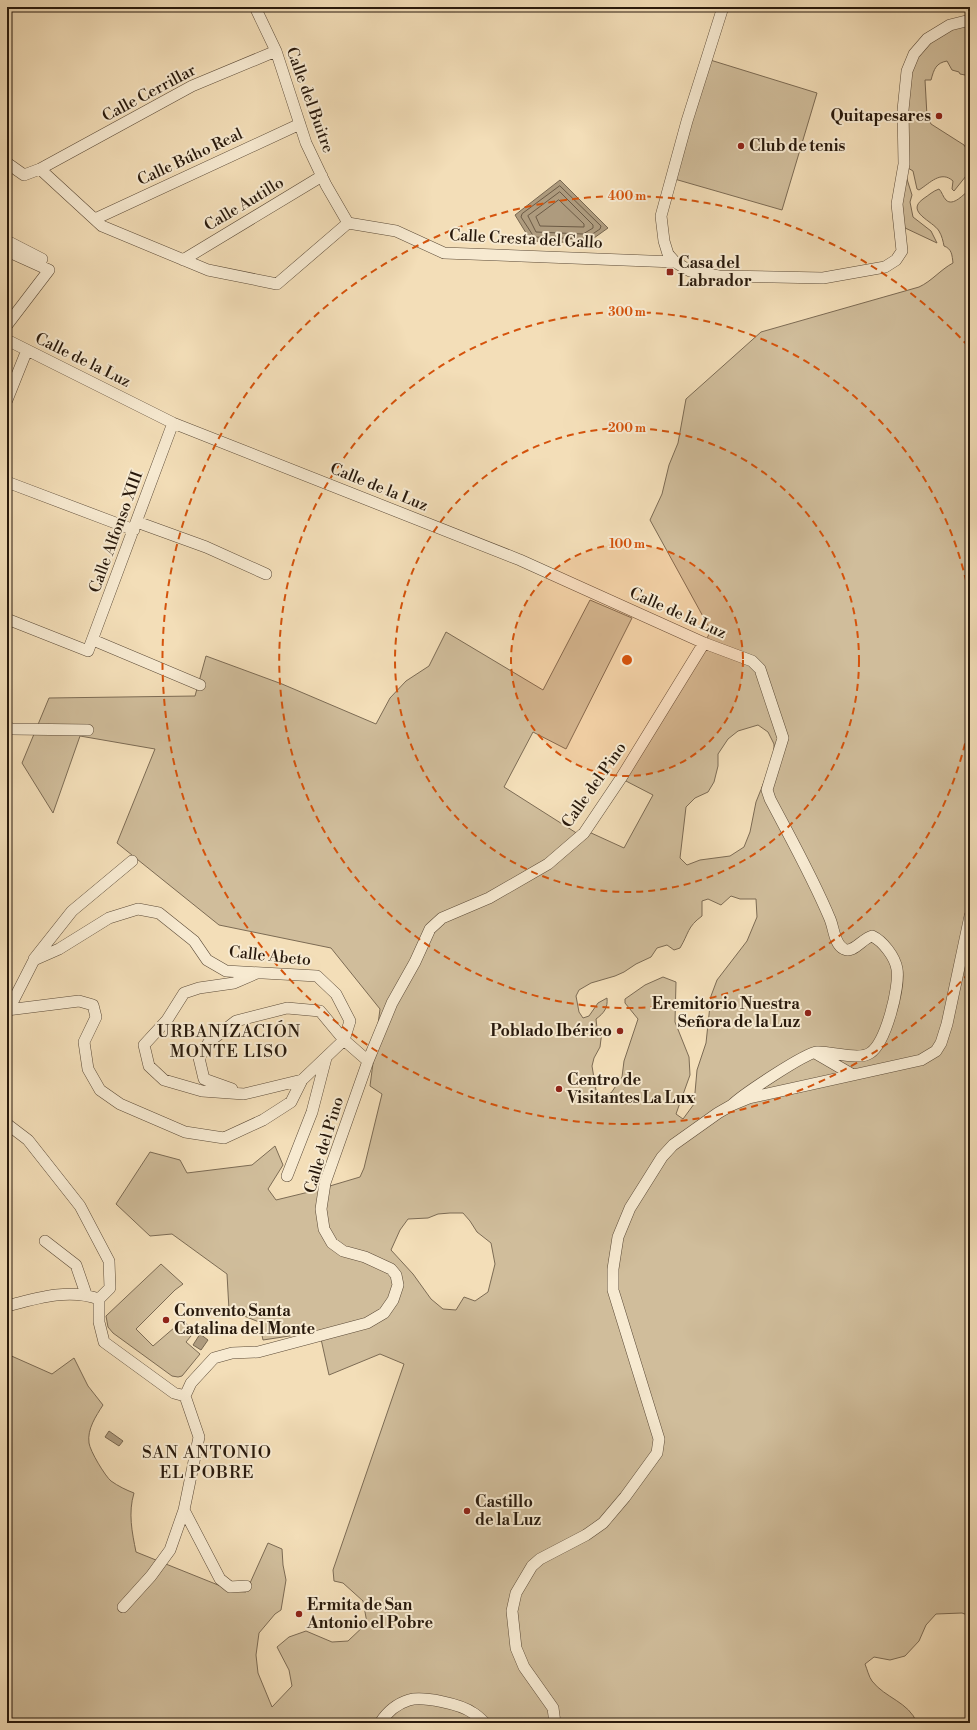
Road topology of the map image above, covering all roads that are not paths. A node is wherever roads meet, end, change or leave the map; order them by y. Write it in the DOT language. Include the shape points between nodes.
graph roads {
  1 [pos="255,7"];
  2 [pos="723,7"];
  3 [pos="970,20"];
  4 [pos="276,51"];
  5 [pos="300,124"];
  6 [pos="7,163"];
  7 [pos="40,169"];
  8 [pos="322,176"];
  9 [pos="94,219"];
  10 [pos="348,223"];
  11 [pos="7,241"];
  12 [pos="7,251"];
  13 [pos="183,260"];
  14 [pos="675,262"];
  15 [pos="49,270"];
  16 [pos="7,325"];
  17 [pos="7,340"];
  18 [pos="27,350"];
  19 [pos="7,400"];
  20 [pos="173,423"];
  21 [pos="7,482"];
  22 [pos="136,526"];
  23 [pos="266,574"];
  24 [pos="7,619"];
  25 [pos="93,640"];
  26 [pos="704,643"];
  27 [pos="200,685"];
  28 [pos="88,730"];
  29 [pos="9,731"];
  30 [pos="132,861"];
  31 [pos="970,916"];
  32 [pos="34,960"];
  33 [pos="259,972"];
  34 [pos="8,1010"];
  35 [pos="344,1040"];
  36 [pos="815,1052"];
  37 [pos="326,1057"];
  38 [pos="368,1061"];
  39 [pos="853,1075"];
  40 [pos="302,1080"];
  41 [pos="244,1094"];
  42 [pos="732,1104"];
  43 [pos="7,1124"];
  44 [pos="287,1176"];
  45 [pos="44,1241"];
  46 [pos="86,1294"];
  47 [pos="99,1299"];
  48 [pos="7,1306"];
  49 [pos="185,1396"];
  50 [pos="184,1510"];
  51 [pos="246,1586"];
  52 [pos="123,1607"];
  53 [pos="380,1723"];
  54 [pos="485,1723"];
  55 [pos="555,1723"];
  1 -- 4 [label="street, Calle del Buitre"];
  2 -- 14 [label="street" via="662,209 664,241 668,254"];
  3 -- 14 [label="street" via="950,26 927,39 914,54 907,70 903,110 904,164 897,204 902,251 892,264 846,275 810,278 708,276 690,271"];
  4 -- 5 [label="street, Calle del Buitre"];
  4 -- 7 [label="street, Calle Cerrillar" via="192,86"];
  5 -- 8 [label="street, Calle del Buitre"];
  5 -- 9 [label="street, Calle Búho Real"];
  6 -- 7 [label="street" via="24,175"];
  7 -- 9 [label="street"];
  8 -- 10 [label="street, Calle del Buitre"];
  8 -- 13 [label="street, Calle Autillo"];
  9 -- 13 [label="street" via="102,226"];
  10 -- 13 [label="street" via="277,284 208,270"];
  10 -- 14 [label="street, Calle Cresta del Gallo" via="396,232 444,253"];
  11 -- 15 [label="street" via="46,262"];
  12 -- 15 [label="street"];
  15 -- 16 [label="street"];
  17 -- 18 [label="street, Calle de la Luz"];
  18 -- 19 [label="street"];
  18 -- 20 [label="street, Calle de la Luz"];
  20 -- 22 [label="street, Calle Alfonso XIII"];
  20 -- 26 [label="street, Calle de la Luz" via="520,560"];
  21 -- 22 [label="street"];
  22 -- 23 [label="street" via="206,547"];
  22 -- 25 [label="street, Calle Alfonso XIII"];
  24 -- 25 [label="street, Calle Alfonso XIII" via="88,651"];
  25 -- 27 [label="street"];
  26 -- 36 [label="street, Calle de la Luz" via="752,661 760,669 783,738 767,790 809,873 838,944 849,950 866,937 872,936 879,939 897,967 898,979 888,1024 871,1053 864,1056"];
  26 -- 38 [label="street, Calle del Pino" via="584,833 548,864 489,898 442,918 430,929 392,1003"];
  28 -- 29 [label="street"];
  30 -- 32 [label="street" via="72,912"];
  31 -- 39 [label="street" via="947,1024 936,1051 921,1060"];
  32 -- 33 [label="street, Calle Abeto" via="60,949 109,918 138,909 159,913 194,941 207,960 226,971"];
  32 -- 34 [label="street"];
  33 -- 35 [label="street, Calle Abeto" via="317,976 336,994 350,1021"];
  33 -- 41 [label="street" via="234,983 199,988 184,994 167,1020 144,1045 149,1066 164,1080 202,1091"];
  34 -- 40 [label="street" via="78,1001 93,1005 96,1017 84,1042 88,1069 100,1090 120,1104 185,1132 224,1138 263,1120 291,1102"];
  35 -- 37 [label="street"];
  35 -- 38 [label="street"];
  35 -- 41 [label="street" via="320,1011 287,1008 236,1021 210,1042 199,1058 204,1079"];
  36 -- 39 [label="street"];
  36 -- 42 [label="street" via="740,1096"];
  37 -- 40 [label="street"];
  37 -- 44 [label="street" via="312,1112"];
  38 -- 49 [label="street, Calle del Pino" via="326,1182 321,1209 324,1229 332,1243 343,1251 365,1257 391,1269 396,1275 398,1285 394,1300 384,1313 368,1323 258,1352 232,1353 214,1358 191,1383"];
  39 -- 42 [label="street"];
  40 -- 41 [label="street"];
  42 -- 55 [label="street" via="673,1145 662,1157 630,1208 618,1237 613,1290 659,1439 657,1453 603,1523 540,1559 532,1566 516,1593 512,1611 516,1648 524,1667 553,1708"];
  43 -- 47 [label="street" via="28,1140 80,1206 106,1254 109,1261 110,1288"];
  45 -- 46 [label="street" via="76,1265"];
  46 -- 47 [label="street"];
  46 -- 48 [label="street" via="52,1295"];
  47 -- 49 [label="street" via="99,1322 104,1342 174,1393"];
  49 -- 50 [label="street" via="199,1437"];
  50 -- 51 [label="street" via="220,1579 230,1587"];
  50 -- 52 [label="street" via="170,1550"];
  53 -- 54 [label="street" via="390,1710 399,1704 421,1699 460,1707 472,1712"];
}
